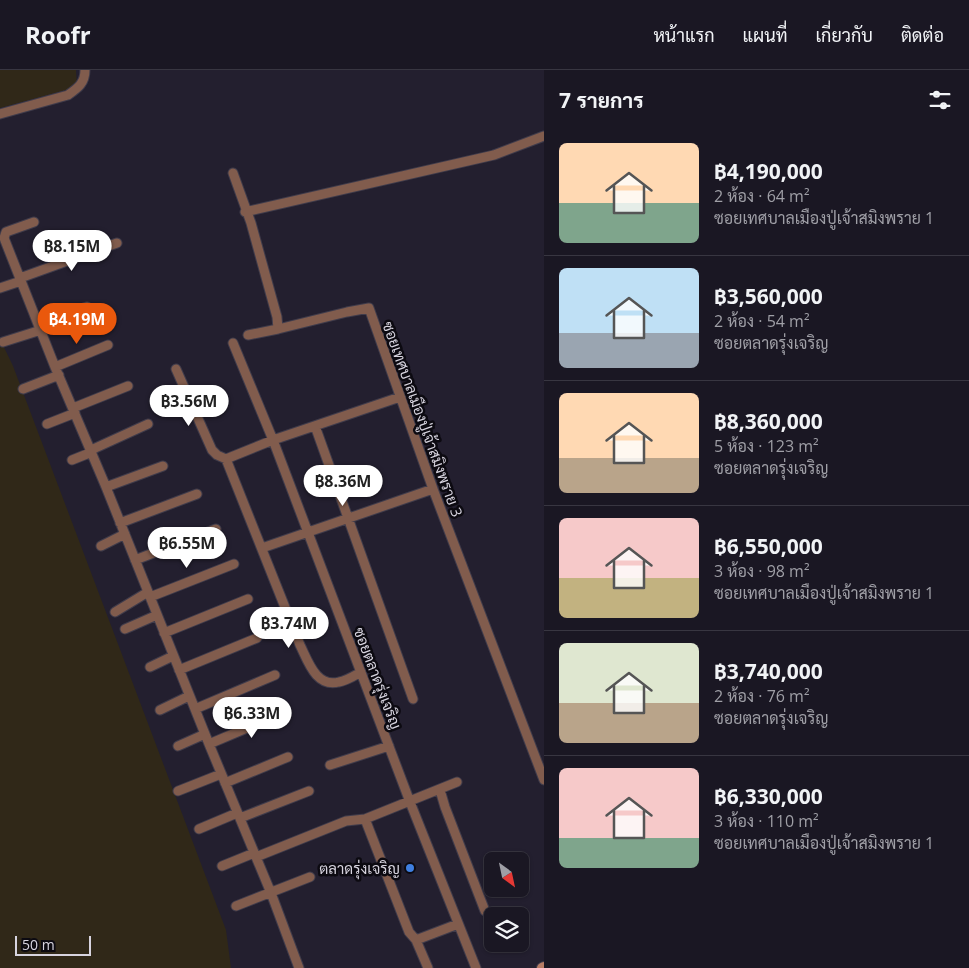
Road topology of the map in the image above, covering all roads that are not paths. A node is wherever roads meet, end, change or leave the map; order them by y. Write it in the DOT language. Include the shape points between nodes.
graph roads {
  1 [pos="85,70"];
  2 [pos="0,114"];
  3 [pos="544,136"];
  4 [pos="233,173"];
  5 [pos="246,212"];
  6 [pos="34,222"];
  7 [pos="116,244"];
  8 [pos="20,280"];
  9 [pos="0,288"];
  10 [pos="87,307"];
  11 [pos="39,326"];
  12 [pos="278,329"];
  13 [pos="248,335"];
  14 [pos="3,342"];
  15 [pos="233,343"];
  16 [pos="108,345"];
  17 [pos="176,370"];
  18 [pos="57,371"];
  19 [pos="128,386"];
  20 [pos="23,389"];
  21 [pos="400,397"];
  22 [pos="74,410"];
  23 [pos="47,424"];
  24 [pos="148,424"];
  25 [pos="315,426"];
  26 [pos="273,440"];
  27 [pos="91,451"];
  28 [pos="226,459"];
  29 [pos="72,460"];
  30 [pos="162,466"];
  31 [pos="106,487"];
  32 [pos="433,488"];
  33 [pos="197,494"];
  34 [pos="347,518"];
  35 [pos="120,522"];
  36 [pos="216,529"];
  37 [pos="309,531"];
  38 [pos="124,534"];
  39 [pos="101,546"];
  40 [pos="262,548"];
  41 [pos="135,560"];
  42 [pos="234,564"];
  43 [pos="148,594"];
  44 [pos="248,599"];
  45 [pos="115,612"];
  46 [pos="157,615"];
  47 [pos="125,629"];
  48 [pos="164,633"];
  49 [pos="257,638"];
  50 [pos="173,656"];
  51 [pos="150,667"];
  52 [pos="179,670"];
  53 [pos="361,672"];
  54 [pos="275,674"];
  55 [pos="189,696"];
  56 [pos="413,699"];
  57 [pos="195,709"];
  58 [pos="160,710"];
  59 [pos="285,712"];
  60 [pos="205,734"];
  61 [pos="209,744"];
  62 [pos="178,746"];
  63 [pos="389,746"];
  64 [pos="288,757"];
  65 [pos="330,765"];
  66 [pos="223,778"];
  67 [pos="544,780"];
  68 [pos="457,782"];
  69 [pos="440,790"];
  70 [pos="178,791"];
  71 [pos="309,791"];
  72 [pos="410,802"];
  73 [pos="239,816"];
  74 [pos="365,818"];
  75 [pos="200,829"];
  76 [pos="255,855"];
  77 [pos="222,866"];
  78 [pos="310,877"];
  79 [pos="271,893"];
  80 [pos="236,906"];
  81 [pos="484,908"];
  82 [pos="458,924"];
  83 [pos="416,940"];
  84 [pos="299,968"];
  85 [pos="428,968"];
  86 [pos="476,968"];
  1 -- 2 [label="street" via="84,81 68,95"];
  3 -- 5 [label="street" via="494,155"];
  4 -- 5 [label="street"];
  5 -- 12 [label="street"];
  6 -- 8 [label="street" via="6,232 4,236"];
  7 -- 8 [label="street"];
  8 -- 9 [label="street"];
  8 -- 11 [label="street"];
  10 -- 11 [label="street"];
  11 -- 14 [label="street"];
  11 -- 18 [label="street"];
  12 -- 13 [label="street"];
  12 -- 21 [label="street, ซอยเทศบาลเมืองปู่เจ้าสมิงพราย 3" via="369,308"];
  15 -- 26 [label="street, ซอยตลาดรุ่งเจริญ"];
  16 -- 18 [label="street"];
  17 -- 28 [label="street" via="212,450"];
  18 -- 20 [label="street"];
  18 -- 22 [label="street"];
  19 -- 22 [label="street"];
  21 -- 25 [label="street"];
  21 -- 32 [label="street, ซอยเทศบาลเมืองปู่เจ้าสมิงพราย 3"];
  22 -- 23 [label="street"];
  22 -- 27 [label="street"];
  24 -- 27 [label="street"];
  25 -- 26 [label="street"];
  25 -- 34 [label="street"];
  26 -- 28 [label="street"];
  26 -- 37 [label="street, ซอยตลาดรุ่งเจริญ"];
  27 -- 29 [label="street"];
  27 -- 31 [label="street"];
  28 -- 40 [label="street"];
  30 -- 31 [label="street"];
  31 -- 35 [label="street"];
  32 -- 34 [label="street"];
  32 -- 67 [label="street, ซอยเทศบาลเมืองปู่เจ้าสมิงพราย 3"];
  33 -- 35 [label="street"];
  34 -- 37 [label="street"];
  34 -- 56 [label="street"];
  35 -- 38 [label="street"];
  36 -- 41 [label="street"];
  37 -- 40 [label="street"];
  37 -- 53 [label="street, ซอยตลาดรุ่งเจริญ"];
  38 -- 39 [label="street"];
  38 -- 41 [label="street"];
  40 -- 53 [label="street" via="314,674 324,682 333,683"];
  41 -- 43 [label="street"];
  42 -- 43 [label="street"];
  43 -- 45 [label="street"];
  43 -- 46 [label="street"];
  44 -- 48 [label="street"];
  46 -- 47 [label="street"];
  46 -- 48 [label="street"];
  48 -- 50 [label="street"];
  49 -- 52 [label="street"];
  50 -- 51 [label="street"];
  50 -- 52 [label="street"];
  52 -- 55 [label="street"];
  53 -- 63 [label="street, ซอยตลาดรุ่งเจริญ"];
  54 -- 57 [label="street"];
  55 -- 57 [label="street"];
  55 -- 58 [label="street"];
  57 -- 60 [label="street"];
  59 -- 61 [label="street"];
  60 -- 61 [label="street"];
  60 -- 62 [label="street"];
  61 -- 66 [label="street"];
  63 -- 65 [label="street"];
  63 -- 72 [label="street, ซอยตลาดรุ่งเจริญ"];
  64 -- 66 [label="street"];
  66 -- 70 [label="street"];
  66 -- 73 [label="street"];
  68 -- 69 [label="street"];
  69 -- 72 [label="street"];
  69 -- 81 [label="street"];
  71 -- 73 [label="street"];
  72 -- 74 [label="street"];
  72 -- 82 [label="street, ซอยตลาดรุ่งเจริญ"];
  73 -- 75 [label="street"];
  73 -- 76 [label="street"];
  74 -- 76 [label="street" via="346,821"];
  74 -- 83 [label="street" via="409,932"];
  76 -- 77 [label="street"];
  76 -- 79 [label="street"];
  78 -- 79 [label="street"];
  79 -- 80 [label="street"];
  79 -- 84 [label="street"];
  82 -- 83 [label="street"];
  82 -- 86 [label="street, ซอยตลาดรุ่งเจริญ"];
  83 -- 85 [label="street"];
}
